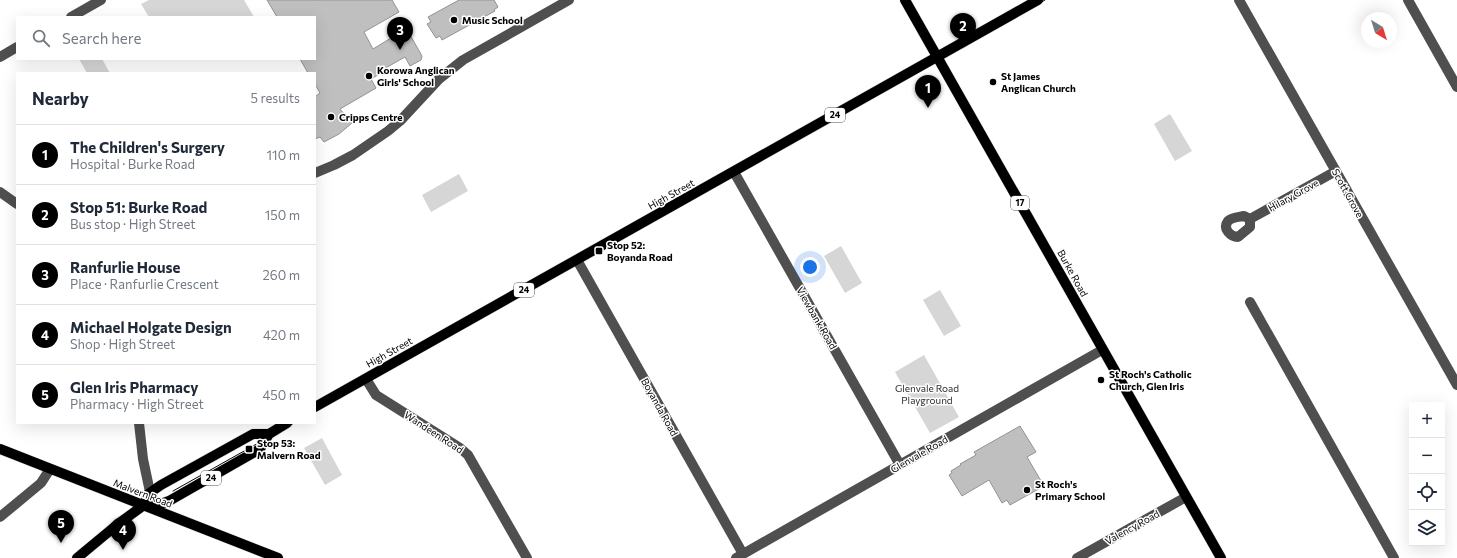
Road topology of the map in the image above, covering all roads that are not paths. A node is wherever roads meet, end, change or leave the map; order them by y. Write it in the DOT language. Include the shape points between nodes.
graph roads {
  1 [pos="101,0"];
  2 [pos="569,0"];
  3 [pos="905,0"];
  4 [pos="1038,0"];
  5 [pos="1239,0"];
  6 [pos="1408,0"];
  7 [pos="73,16"];
  8 [pos="16,48"];
  9 [pos="0,57"];
  10 [pos="937,57"];
  11 [pos="1457,87"];
  12 [pos="1336,171"];
  13 [pos="734,172"];
  14 [pos="316,173"];
  15 [pos="0,192"];
  16 [pos="16,203"];
  17 [pos="1250,219"];
  18 [pos="577,260"];
  19 [pos="1250,302"];
  20 [pos="1102,350"];
  21 [pos="366,379"];
  22 [pos="1457,386"];
  23 [pos="316,406"];
  24 [pos="139,424"];
  25 [pos="285,424"];
  26 [pos="269,434"];
  27 [pos="0,449"];
  28 [pos="900,465"];
  29 [pos="50,469"];
  30 [pos="150,492"];
  31 [pos="1186,496"];
  32 [pos="144,506"];
  33 [pos="0,517"];
  34 [pos="739,556"];
  35 [pos="77,558"];
  36 [pos="278,558"];
  37 [pos="527,558"];
  38 [pos="1077,558"];
  39 [pos="1221,558"];
  40 [pos="1394,558"];
  1 -- 7 [label="street"];
  2 -- 14 [label="street" via="463,60 440,79 388,131 353,155"];
  3 -- 10 [label="main road, Burke Road / 17"];
  4 -- 10 [label="main road, High Street / 24"];
  5 -- 12 [label="street, Scott Grove"];
  6 -- 11 [label="street"];
  8 -- 9 [label="street"];
  10 -- 13 [label="main road, High Street / 24"];
  10 -- 20 [label="main road, Burke Road / 17"];
  12 -- 17 [label="street, Hilary Grove"];
  12 -- 22 [label="street, Scott Grove"];
  13 -- 18 [label="main road, High Street / 24"];
  13 -- 28 [label="street, Viewbank Road"];
  15 -- 16 [label="street"];
  18 -- 21 [label="main road, High Street / 24"];
  18 -- 34 [label="street, Boyanda Road"];
  19 -- 40 [label="street"];
  20 -- 28 [label="street, Glenvale Road"];
  20 -- 31 [label="main road, Burke Road / 17"];
  21 -- 23 [label="main road, High Street / 24"];
  21 -- 37 [label="street, Wandeen Road" via="376,395 468,454"];
  24 -- 30 [label="street"];
  25 -- 26 [label="main road, 24"];
  26 -- 30 [label="main road, 24" via="253,434"];
  26 -- 32 [label="main road, 24" via="260,449 235,465 169,501"];
  27 -- 29 [label="main road, Malvern Road"];
  28 -- 34 [label="street, Glenvale Road"];
  29 -- 32 [label="main road, Malvern Road"];
  29 -- 33 [label="street" via="40,483"];
  30 -- 32 [label="main road"];
  31 -- 38 [label="street, Valency Road"];
  31 -- 39 [label="main road, Burke Road / 17"];
  32 -- 35 [label="main road, 24"];
  32 -- 36 [label="main road, Malvern Road"];
}
